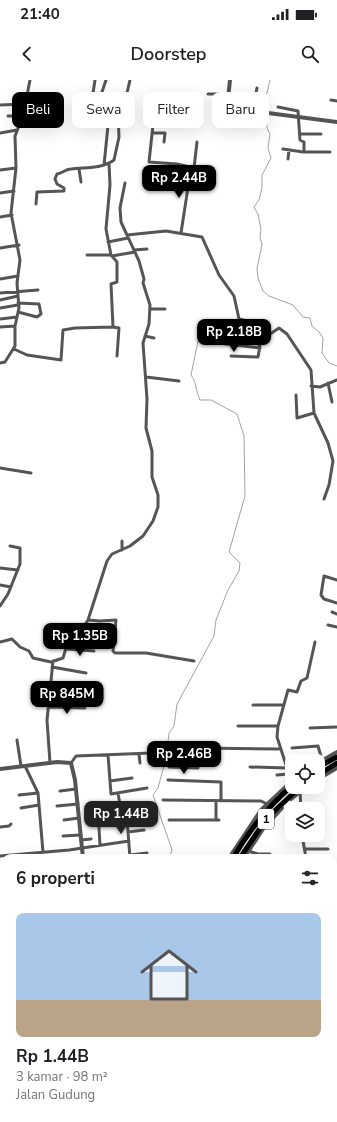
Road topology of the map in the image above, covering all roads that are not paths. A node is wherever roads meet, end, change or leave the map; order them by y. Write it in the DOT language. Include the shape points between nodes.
graph roads {
  1 [pos="30,80"];
  2 [pos="95,80"];
  3 [pos="106,80"];
  4 [pos="130,80"];
  5 [pos="230,80"];
  6 [pos="257,88"];
  7 [pos="28,92"];
  8 [pos="93,92"];
  9 [pos="102,92"];
  10 [pos="128,92"];
  11 [pos="228,92"];
  12 [pos="256,92"];
  13 [pos="208,94"];
  14 [pos="212,94"];
  15 [pos="332,100"];
  16 [pos="337,101"];
  17 [pos="0,105"];
  18 [pos="12,105"];
  19 [pos="278,107"];
  20 [pos="269,112"];
  21 [pos="8,116"];
  22 [pos="12,116"];
  23 [pos="299,117"];
  24 [pos="337,122"];
  25 [pos="108,128"];
  26 [pos="118,128"];
  27 [pos="152,128"];
  28 [pos="17,130"];
  29 [pos="0,133"];
  30 [pos="152,133"];
  31 [pos="300,134"];
  32 [pos="320,134"];
  33 [pos="164,142"];
  34 [pos="197,142"];
  35 [pos="283,149"];
  36 [pos="289,150"];
  37 [pos="304,152"];
  38 [pos="330,152"];
  39 [pos="288,159"];
  40 [pos="109,163"];
  41 [pos="0,165"];
  42 [pos="104,165"];
  43 [pos="16,168"];
  44 [pos="191,168"];
  45 [pos="79,169"];
  46 [pos="0,170"];
  47 [pos="81,182"];
  48 [pos="125,183"];
  49 [pos="14,191"];
  50 [pos="0,193"];
  51 [pos="36,204"];
  52 [pos="12,215"];
  53 [pos="0,217"];
  54 [pos="181,233"];
  55 [pos="128,236"];
  56 [pos="108,242"];
  57 [pos="18,245"];
  58 [pos="0,248"];
  59 [pos="147,248"];
  60 [pos="134,251"];
  61 [pos="87,255"];
  62 [pos="112,256"];
  63 [pos="18,276"];
  64 [pos="0,279"];
  65 [pos="18,290"];
  66 [pos="38,290"];
  67 [pos="0,293"];
  68 [pos="18,296"];
  69 [pos="241,299"];
  70 [pos="0,300"];
  71 [pos="235,300"];
  72 [pos="18,304"];
  73 [pos="0,308"];
  74 [pos="150,309"];
  75 [pos="165,309"];
  76 [pos="18,312"];
  77 [pos="17,317"];
  78 [pos="0,319"];
  79 [pos="15,326"];
  80 [pos="0,327"];
  81 [pos="113,327"];
  82 [pos="145,336"];
  83 [pos="154,338"];
  84 [pos="209,342"];
  85 [pos="257,343"];
  86 [pos="260,348"];
  87 [pos="14,349"];
  88 [pos="117,356"];
  89 [pos="231,356"];
  90 [pos="0,363"];
  91 [pos="146,377"];
  92 [pos="337,380"];
  93 [pos="179,381"];
  94 [pos="328,384"];
  95 [pos="311,386"];
  96 [pos="296,395"];
  97 [pos="332,402"];
  98 [pos="314,414"];
  99 [pos="0,468"];
  100 [pos="31,473"];
  101 [pos="324,499"];
  102 [pos="122,542"];
  103 [pos="10,546"];
  104 [pos="122,550"];
  105 [pos="0,568"];
  106 [pos="18,570"];
  107 [pos="337,580"];
  108 [pos="0,585"];
  109 [pos="11,587"];
  110 [pos="337,603"];
  111 [pos="0,606"];
  112 [pos="332,612"];
  113 [pos="337,614"];
  114 [pos="88,620"];
  115 [pos="328,625"];
  116 [pos="337,627"];
  117 [pos="0,642"];
  118 [pos="315,642"];
  119 [pos="67,649"];
  120 [pos="94,651"];
  121 [pos="53,661"];
  122 [pos="194,661"];
  123 [pos="52,667"];
  124 [pos="86,673"];
  125 [pos="253,705"];
  126 [pos="283,705"];
  127 [pos="48,707"];
  128 [pos="85,708"];
  129 [pos="238,726"];
  130 [pos="278,726"];
  131 [pos="337,727"];
  132 [pos="310,728"];
  133 [pos="18,740"];
  134 [pos="174,745"];
  135 [pos="199,748"];
  136 [pos="292,748"];
  137 [pos="280,749"];
  138 [pos="337,752"];
  139 [pos="151,753"];
  140 [pos="139,754"];
  141 [pos="319,754"];
  142 [pos="108,755"];
  143 [pos="337,757"];
  144 [pos="325,758"];
  145 [pos="140,762"];
  146 [pos="50,763"];
  147 [pos="71,763"];
  148 [pos="285,763"];
  149 [pos="325,763"];
  150 [pos="337,763"];
  151 [pos="23,766"];
  152 [pos="169,767"];
  153 [pos="250,767"];
  154 [pos="285,768"];
  155 [pos="337,768"];
  156 [pos="0,769"];
  157 [pos="325,771"];
  158 [pos="285,774"];
  159 [pos="277,775"];
  160 [pos="325,775"];
  161 [pos="132,778"];
  162 [pos="168,780"];
  163 [pos="110,781"];
  164 [pos="147,788"];
  165 [pos="76,789"];
  166 [pos="60,791"];
  167 [pos="285,791"];
  168 [pos="38,793"];
  169 [pos="118,793"];
  170 [pos="292,794"];
  171 [pos="19,795"];
  172 [pos="163,800"];
  173 [pos="216,800"];
  174 [pos="221,801"];
  175 [pos="78,804"];
  176 [pos="39,806"];
  177 [pos="57,806"];
  178 [pos="148,806"];
  179 [pos="21,808"];
  180 [pos="126,809"];
  181 [pos="269,809"];
  182 [pos="98,812"];
  183 [pos="79,818"];
  184 [pos="64,820"];
  185 [pos="169,820"];
  186 [pos="10,824"];
  187 [pos="0,827"];
  188 [pos="144,830"];
  189 [pos="128,832"];
  190 [pos="80,835"];
  191 [pos="63,836"];
  192 [pos="91,839"];
  193 [pos="81,840"];
  194 [pos="129,841"];
  195 [pos="304,842"];
  196 [pos="100,845"];
  197 [pos="81,848"];
  198 [pos="306,849"];
  199 [pos="328,849"];
  200 [pos="248,851"];
  201 [pos="0,852"];
  202 [pos="44,852"];
  203 [pos="34,853"];
  204 [pos="147,853"];
  205 [pos="27,854"];
  206 [pos="82,854"];
  207 [pos="130,854"];
  208 [pos="143,854"];
  209 [pos="230,854"];
  210 [pos="236,854"];
  211 [pos="242,854"];
  212 [pos="246,854"];
  213 [pos="270,854"];
  214 [pos="306,854"];
  215 [pos="0,856"];
  1 -- 7 [label="street"];
  2 -- 8 [label="street"];
  3 -- 9 [label="street"];
  4 -- 10 [label="street"];
  5 -- 11 [label="street"];
  6 -- 12 [label="street"];
  13 -- 14 [label="street"];
  15 -- 16 [label="street"];
  17 -- 18 [label="street"];
  19 -- 23 [label="street" via="298,110"];
  20 -- 23 [label="street"];
  21 -- 22 [label="street"];
  23 -- 24 [label="street"];
  23 -- 31 [label="street"];
  25 -- 42 [label="street"];
  26 -- 40 [label="street" via="114,160"];
  27 -- 30 [label="street"];
  28 -- 29 [label="street"];
  28 -- 43 [label="street"];
  30 -- 33 [label="street" via="165,133"];
  30 -- 44 [label="street" via="148,162 177,164"];
  31 -- 32 [label="street"];
  31 -- 37 [label="street" via="300,140 304,142"];
  34 -- 44 [label="street" via="194,168"];
  35 -- 36 [label="street"];
  36 -- 37 [label="street"];
  36 -- 39 [label="street"];
  37 -- 38 [label="street"];
  40 -- 42 [label="street"];
  40 -- 56 [label="street" via="106,229"];
  41 -- 46 [label="street"];
  42 -- 45 [label="street"];
  43 -- 46 [label="street"];
  43 -- 49 [label="street"];
  44 -- 54 [label="street"];
  45 -- 47 [label="street"];
  45 -- 51 [label="street" via="69,169 56,175 57,184 64,188 64,191 37,192"];
  48 -- 55 [label="street" via="120,216"];
  49 -- 50 [label="street"];
  49 -- 52 [label="street"];
  52 -- 53 [label="street"];
  52 -- 57 [label="street"];
  54 -- 55 [label="street" via="163,231"];
  54 -- 71 [label="street" via="202,237 219,275"];
  55 -- 56 [label="street"];
  55 -- 60 [label="street"];
  56 -- 62 [label="street"];
  57 -- 58 [label="street"];
  57 -- 63 [label="street"];
  59 -- 60 [label="street"];
  60 -- 62 [label="street"];
  60 -- 74 [label="street" via="140,264"];
  61 -- 62 [label="street"];
  62 -- 81 [label="street" via="117,262 116,283 111,285"];
  63 -- 64 [label="street"];
  63 -- 65 [label="street"];
  65 -- 66 [label="street"];
  65 -- 67 [label="street"];
  65 -- 68 [label="street"];
  68 -- 70 [label="street"];
  68 -- 72 [label="street"];
  69 -- 71 [label="street"];
  71 -- 85 [label="street" via="238,320 251,322 250,334"];
  72 -- 73 [label="street"];
  72 -- 76 [label="street"];
  72 -- 76 [label="street" via="39,304 41,314 37,317"];
  74 -- 75 [label="street"];
  74 -- 82 [label="street"];
  76 -- 77 [label="street"];
  77 -- 78 [label="street"];
  77 -- 79 [label="street"];
  79 -- 80 [label="street"];
  79 -- 87 [label="street"];
  81 -- 87 [label="street" via="63,330 61,360 27,355"];
  81 -- 88 [label="street" via="119,328"];
  82 -- 83 [label="street"];
  82 -- 91 [label="street" via="143,343"];
  84 -- 86 [label="street"];
  85 -- 86 [label="street" via="260,344"];
  85 -- 95 [label="street" via="279,328 282,329 309,365 312,374"];
  86 -- 89 [label="street" via="258,358"];
  87 -- 90 [label="street" via="5,362"];
  91 -- 93 [label="street"];
  91 -- 104 [label="street" via="146,428 152,451 152,477 158,495 158,507 143,536"];
  92 -- 94 [label="street"];
  94 -- 95 [label="street" via="320,387"];
  94 -- 97 [label="street"];
  95 -- 98 [label="street"];
  96 -- 98 [label="street" via="298,418"];
  98 -- 101 [label="street" via="328,443 333,461"];
  99 -- 100 [label="street"];
  102 -- 104 [label="street"];
  103 -- 106 [label="street" via="20,548 21,561"];
  104 -- 114 [label="street" via="112,554 107,561"];
  105 -- 106 [label="street"];
  106 -- 109 [label="street"];
  107 -- 110 [label="street" via="324,576 321,595 324,599"];
  108 -- 109 [label="street"];
  109 -- 111 [label="street"];
  112 -- 113 [label="street"];
  114 -- 119 [label="street" via="82,629 71,631"];
  114 -- 122 [label="street" via="116,620 113,642 115,653 146,653"];
  115 -- 116 [label="street"];
  117 -- 121 [label="street" via="12,639 29,650 33,658"];
  118 -- 126 [label="street" via="307,678 301,681 297,692 288,690"];
  119 -- 120 [label="street"];
  119 -- 121 [label="street" via="63,658"];
  121 -- 123 [label="street"];
  123 -- 124 [label="street"];
  123 -- 127 [label="street"];
  125 -- 126 [label="street"];
  126 -- 130 [label="street"];
  127 -- 128 [label="street"];
  127 -- 146 [label="street"];
  129 -- 130 [label="street"];
  130 -- 137 [label="street" via="277,738"];
  131 -- 132 [label="street"];
  133 -- 151 [label="street"];
  134 -- 135 [label="street"];
  135 -- 137 [label="street"];
  135 -- 152 [label="street" via="198,768"];
  136 -- 141 [label="street" via="318,746"];
  137 -- 148 [label="street"];
  138 -- 144 [label="street"];
  139 -- 140 [label="street"];
  140 -- 142 [label="street"];
  140 -- 145 [label="street"];
  142 -- 147 [label="street" via="76,756"];
  142 -- 163 [label="street"];
  143 -- 149 [label="highway"];
  146 -- 147 [label="street"];
  146 -- 151 [label="street"];
  147 -- 165 [label="street"];
  150 -- 157 [label="highway"];
  151 -- 156 [label="street"];
  151 -- 168 [label="street"];
  153 -- 154 [label="street"];
  155 -- 160 [label="street"];
  158 -- 159 [label="street"];
  161 -- 163 [label="street"];
  162 -- 174 [label="street" via="221,782"];
  163 -- 169 [label="street" via="111,794"];
  164 -- 169 [label="street"];
  165 -- 166 [label="street"];
  165 -- 175 [label="street"];
  167 -- 181 [label="highway, 1"];
  168 -- 171 [label="street"];
  168 -- 176 [label="street"];
  169 -- 180 [label="street" via="120,805 125,805"];
  170 -- 181 [label="highway, 1"];
  172 -- 173 [label="street"];
  173 -- 174 [label="street"];
  173 -- 185 [label="street" via="217,820"];
  174 -- 181 [label="street" via="261,801"];
  175 -- 177 [label="street"];
  175 -- 183 [label="street"];
  176 -- 179 [label="street"];
  176 -- 202 [label="street"];
  178 -- 180 [label="street"];
  180 -- 189 [label="street"];
  181 -- 200 [label="street"];
  181 -- 209 [label="street" via="238,841"];
  181 -- 210 [label="highway, 1"];
  181 -- 211 [label="highway, 1"];
  182 -- 196 [label="street"];
  183 -- 184 [label="street"];
  183 -- 190 [label="street"];
  186 -- 187 [label="street"];
  188 -- 189 [label="street"];
  189 -- 194 [label="street"];
  190 -- 191 [label="street"];
  190 -- 193 [label="street"];
  192 -- 193 [label="street"];
  193 -- 197 [label="street"];
  194 -- 196 [label="street"];
  194 -- 207 [label="street"];
  195 -- 198 [label="street"];
  196 -- 197 [label="street"];
  197 -- 202 [label="street"];
  197 -- 206 [label="street"];
  198 -- 199 [label="street"];
  198 -- 214 [label="street"];
  200 -- 212 [label="street"];
  200 -- 213 [label="street"];
  201 -- 215 [label="street"];
  202 -- 203 [label="street"];
  203 -- 205 [label="street"];
  204 -- 208 [label="street"];
}
